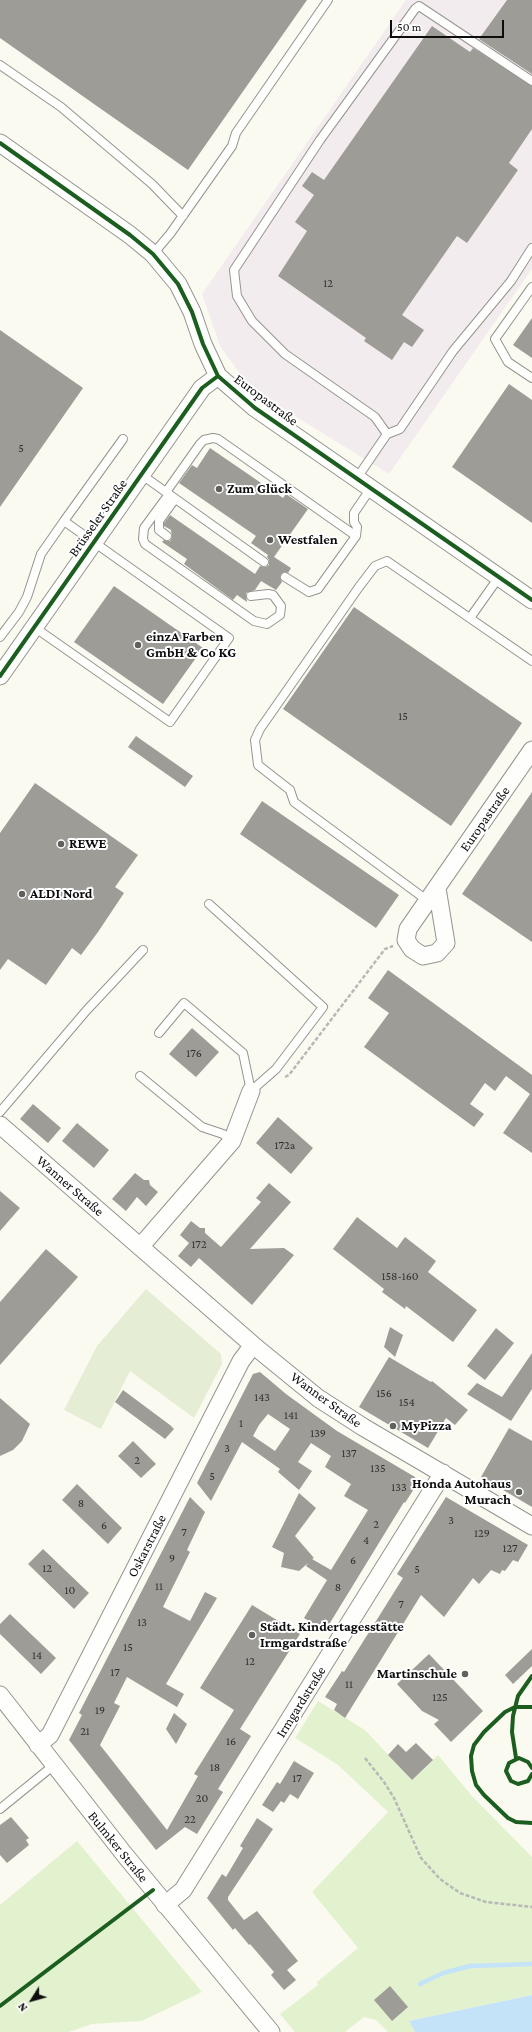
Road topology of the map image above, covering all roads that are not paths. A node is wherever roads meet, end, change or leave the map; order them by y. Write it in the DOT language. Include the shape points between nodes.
graph roads {
  1 [pos="328,0"];
  2 [pos="421,3"];
  3 [pos="0,65"];
  4 [pos="532,81"];
  5 [pos="0,143"];
  6 [pos="183,216"];
  7 [pos="532,248"];
  8 [pos="153,254"];
  9 [pos="532,287"];
  10 [pos="218,376"];
  11 [pos="532,378"];
  12 [pos="387,434"];
  13 [pos="124,439"];
  14 [pos="142,475"];
  15 [pos="357,478"];
  16 [pos="371,488"];
  17 [pos="170,495"];
  18 [pos="64,521"];
  19 [pos="167,536"];
  20 [pos="356,536"];
  21 [pos="94,543"];
  22 [pos="264,562"];
  23 [pos="285,577"];
  24 [pos="499,577"];
  25 [pos="251,596"];
  26 [pos="532,600"];
  27 [pos="470,618"];
  28 [pos="34,627"];
  29 [pos="0,637"];
  30 [pos="532,661"];
  31 [pos="0,676"];
  32 [pos="532,750"];
  33 [pos="433,894"];
  34 [pos="209,904"];
  35 [pos="143,950"];
  36 [pos="159,1033"];
  37 [pos="140,1076"];
  38 [pos="251,1091"];
  39 [pos="0,1112"];
  40 [pos="0,1125"];
  41 [pos="232,1141"];
  42 [pos="140,1247"];
  43 [pos="253,1345"];
  44 [pos="443,1474"];
  45 [pos="532,1526"];
  46 [pos="0,1695"];
  47 [pos="38,1745"];
  48 [pos="54,1765"];
  49 [pos="0,1809"];
  50 [pos="165,1905"];
  51 [pos="271,2032"];
  1 -- 6 [label="lane" via="236,133 232,146"];
  2 -- 4 [label="lane"];
  2 -- 12 [label="lane" via="320,140 234,270 237,296 252,321 285,354 375,417"];
  3 -- 6 [label="lane" via="60,107 152,184"];
  5 -- 8 [label="street, Europastraße"];
  6 -- 8 [label="lane"];
  7 -- 12 [label="lane" via="511,281 453,351 400,429"];
  8 -- 10 [label="street, Europastraße" via="178,284"];
  9 -- 11 [label="lane" via="495,339 508,362"];
  10 -- 14 [label="street, Brüsseler Straße" via="202,388"];
  10 -- 15 [label="street, Europastraße" via="255,408"];
  12 -- 15 [label="lane"];
  13 -- 18 [label="lane"];
  14 -- 17 [label="lane"];
  14 -- 21 [label="street, Brüsseler Straße"];
  15 -- 16 [label="street, Europastraße"];
  16 -- 20 [label="lane" via="354,513"];
  16 -- 24 [label="street, Europastraße"];
  17 -- 19 [label="lane" via="159,521 159,530"];
  17 -- 20 [label="lane" via="200,444 204,440 218,439"];
  17 -- 22 [label="lane"];
  17 -- 25 [label="lane" via="144,528 142,539 145,544 254,622 267,624 280,615 281,606 273,596"];
  18 -- 21 [label="lane"];
  18 -- 29 [label="lane" via="41,554 27,597 19,612"];
  20 -- 23 [label="lane" via="314,592 305,591"];
  21 -- 28 [label="street, Brüsseler Straße"];
  21 -- 28 [label="lane" via="229,638 170,722"];
  24 -- 26 [label="street, Europastraße"];
  24 -- 27 [label="lane"];
  27 -- 30 [label="lane"];
  27 -- 33 [label="lane" via="387,561 375,566 260,729 255,740 258,765 290,790 294,802"];
  28 -- 31 [label="street, Brüsseler Straße"];
  32 -- 33 [label="street, Europastraße"];
  34 -- 38 [label="lane" via="323,1007 276,1069"];
  35 -- 39 [label="lane" via="86,1011"];
  36 -- 38 [label="lane" via="184,1003 243,1052"];
  37 -- 41 [label="lane" via="202,1127 223,1134"];
  38 -- 41 [label="street"];
  40 -- 42 [label="street, Wanner Straße"];
  41 -- 42 [label="street"];
  42 -- 43 [label="street, Wanner Straße"];
  43 -- 44 [label="street, Wanner Straße" via="330,1407"];
  43 -- 47 [label="street, Oskarstraße" via="241,1361 50,1736"];
  44 -- 45 [label="street, Wanner Straße"];
  44 -- 50 [label="street, Irmgardstraße" via="183,1890"];
  46 -- 47 [label="street, Bulmker Straße"];
  47 -- 48 [label="street, Bulmker Straße"];
  48 -- 49 [label="lane"];
  48 -- 50 [label="street, Bulmker Straße"];
  50 -- 51 [label="street, Bulmker Straße"];
}
